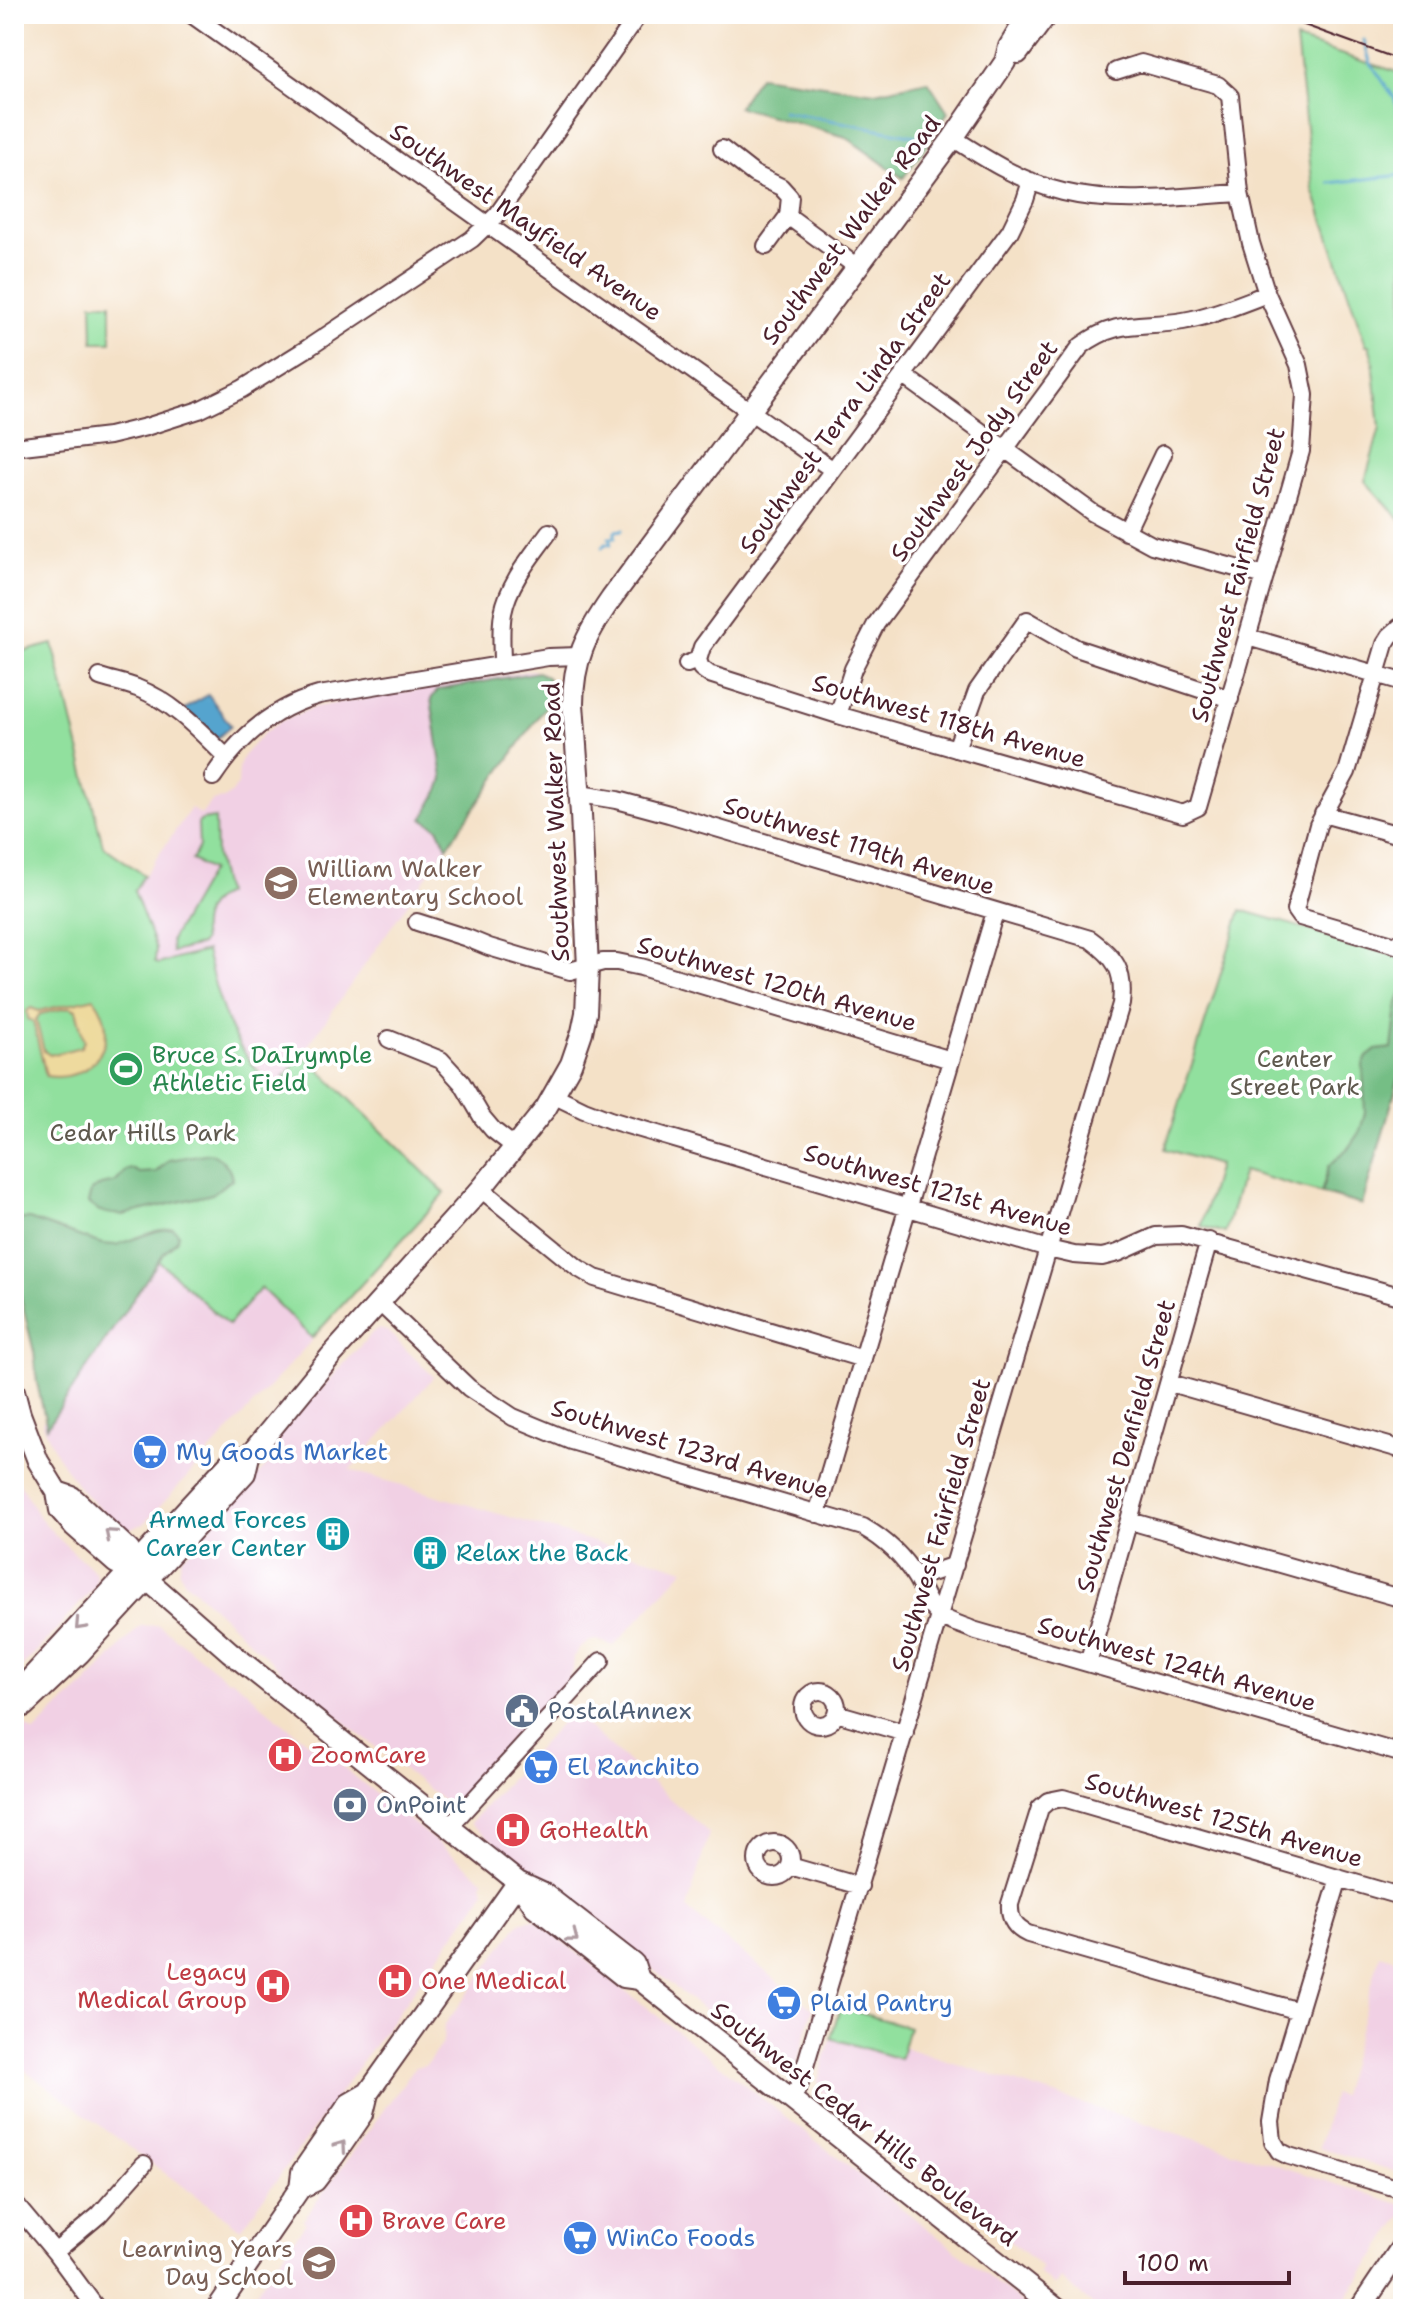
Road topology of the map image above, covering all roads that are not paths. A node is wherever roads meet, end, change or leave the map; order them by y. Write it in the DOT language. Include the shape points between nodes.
graph roads {
  1 [pos="191,14"];
  2 [pos="639,14"];
  3 [pos="1029,14"];
  4 [pos="1047,14"];
  5 [pos="1005,62"];
  6 [pos="1116,71"];
  7 [pos="953,138"];
  8 [pos="722,149"];
  9 [pos="1031,181"];
  10 [pos="1240,193"];
  11 [pos="788,216"];
  12 [pos="489,224"];
  13 [pos="766,246"];
  14 [pos="857,267"];
  15 [pos="1267,294"];
  16 [pos="903,375"];
  17 [pos="751,411"];
  18 [pos="14,447"];
  19 [pos="1005,449"];
  20 [pos="1163,454"];
  21 [pos="833,470"];
  22 [pos="549,532"];
  23 [pos="1126,532"];
  24 [pos="1265,576"];
  25 [pos="1400,627"];
  26 [pos="1248,637"];
  27 [pos="579,656"];
  28 [pos="692,662"];
  29 [pos="502,664"];
  30 [pos="1375,673"];
  31 [pos="100,677"];
  32 [pos="1403,682"];
  33 [pos="1230,699"];
  34 [pos="838,715"];
  35 [pos="956,749"];
  36 [pos="226,757"];
  37 [pos="213,777"];
  38 [pos="580,794"];
  39 [pos="1194,811"];
  40 [pos="1323,814"];
  41 [pos="1403,836"];
  42 [pos="995,912"];
  43 [pos="417,922"];
  44 [pos="1403,947"];
  45 [pos="1115,962"];
  46 [pos="588,968"];
  47 [pos="389,1039"];
  48 [pos="951,1060"];
  49 [pos="555,1096"];
  50 [pos="515,1147"];
  51 [pos="481,1189"];
  52 [pos="907,1208"];
  53 [pos="1209,1241"];
  54 [pos="1048,1249"];
  55 [pos="1403,1297"];
  56 [pos="379,1302"];
  57 [pos="863,1359"];
  58 [pos="1170,1383"];
  59 [pos="14,1391"];
  60 [pos="1403,1450"];
  61 [pos="817,1514"];
  62 [pos="1130,1521"];
  63 [pos="955,1565"];
  64 [pos="141,1574"];
  65 [pos="916,1578"];
  66 [pos="1403,1599"];
  67 [pos="939,1616"];
  68 [pos="601,1661"];
  69 [pos="1088,1663"];
  70 [pos="14,1701"];
  71 [pos="14,1708"];
  72 [pos="836,1713"];
  73 [pos="905,1733"];
  74 [pos="1403,1754"];
  75 [pos="449,1827"];
  76 [pos="790,1866"];
  77 [pos="1339,1878"];
  78 [pos="518,1882"];
  79 [pos="860,1886"];
  80 [pos="1403,1897"];
  81 [pos="1299,2011"];
  82 [pos="792,2100"];
  83 [pos="144,2164"];
  84 [pos="1403,2190"];
  85 [pos="14,2203"];
  86 [pos="1403,2245"];
  87 [pos="55,2252"];
  88 [pos="97,2309"];
  89 [pos="217,2309"];
  90 [pos="1057,2309"];
  91 [pos="1360,2309"];
  1 -- 12 [label="street, Southwest Mayfield Avenue"];
  2 -- 12 [label="street"];
  3 -- 5 [label="main road, Southwest Walker Road"];
  4 -- 5 [label="main road, Southwest Walker Road"];
  5 -- 7 [label="main road, Southwest Walker Road"];
  6 -- 10 [label="street, Southwest Fairfield Street" via="1141,63 1226,91 1232,101"];
  7 -- 9 [label="street"];
  7 -- 14 [label="main road, Southwest Walker Road"];
  8 -- 11 [label="street" via="781,187 790,197"];
  9 -- 10 [label="street" via="1109,199"];
  9 -- 16 [label="street, Southwest Terra Linda Street" via="1010,231"];
  10 -- 15 [label="street, Southwest Fairfield Street"];
  11 -- 13 [label="street"];
  11 -- 14 [label="street"];
  12 -- 17 [label="street, Southwest Mayfield Avenue"];
  12 -- 18 [label="street" via="308,348 199,410 109,436"];
  14 -- 17 [label="main road, Southwest Walker Road"];
  15 -- 19 [label="street, Southwest Jody Street" via="1184,321 1098,333 1081,346"];
  15 -- 24 [label="street, Southwest Fairfield Street" via="1299,365 1305,395 1301,451"];
  16 -- 19 [label="street"];
  16 -- 21 [label="street, Southwest Terra Linda Street"];
  17 -- 21 [label="street, Southwest Mayfield Avenue"];
  17 -- 27 [label="main road, Southwest Walker Road" via="611,599"];
  19 -- 23 [label="street"];
  19 -- 34 [label="street, Southwest Jody Street" via="876,624"];
  20 -- 23 [label="street"];
  21 -- 28 [label="street, Southwest Terra Linda Street"];
  22 -- 29 [label="street" via="507,598"];
  23 -- 24 [label="street" via="1152,545"];
  24 -- 26 [label="street, Southwest Fairfield Street"];
  25 -- 30 [label="street" via="1386,640"];
  26 -- 30 [label="street"];
  26 -- 33 [label="street, Southwest Fairfield Street"];
  27 -- 29 [label="street"];
  27 -- 38 [label="main road, Southwest Walker Road" via="573,704"];
  28 -- 34 [label="street, Southwest 118th Avenue" via="709,674"];
  29 -- 36 [label="street" via="301,700 252,729"];
  30 -- 32 [label="street"];
  30 -- 40 [label="street" via="1347,772"];
  31 -- 36 [label="street" via="166,703"];
  33 -- 35 [label="street" via="1076,648 1027,620 977,691"];
  33 -- 39 [label="street, Southwest Fairfield Street"];
  34 -- 35 [label="street, Southwest 118th Avenue"];
  35 -- 39 [label="street, Southwest 118th Avenue" via="1183,814"];
  36 -- 37 [label="street"];
  38 -- 42 [label="street, Southwest 119th Avenue" via="643,807"];
  38 -- 46 [label="main road, Southwest Walker Road"];
  40 -- 41 [label="street"];
  40 -- 44 [label="street" via="1295,910 1300,917"];
  42 -- 45 [label="street, Southwest 119th Avenue" via="1090,939"];
  42 -- 48 [label="street"];
  43 -- 46 [label="street, Southwest 120th Avenue" via="570,971"];
  45 -- 54 [label="street, Southwest Fairfield Street" via="1121,1004"];
  46 -- 48 [label="street, Southwest 120th Avenue" via="603,962 641,967"];
  46 -- 49 [label="main road, Southwest Walker Road" via="582,1032"];
  47 -- 50 [label="street" via="446,1065 482,1117"];
  48 -- 52 [label="street"];
  49 -- 50 [label="main road, Southwest Walker Road"];
  49 -- 52 [label="street, Southwest 121st Avenue" via="610,1120"];
  50 -- 51 [label="main road, Southwest Walker Road"];
  51 -- 56 [label="main road, Southwest Walker Road"];
  51 -- 57 [label="street" via="595,1278"];
  52 -- 54 [label="street, Southwest 121st Avenue"];
  52 -- 57 [label="street"];
  53 -- 54 [label="street, Southwest 121st Avenue" via="1156,1236 1102,1257"];
  53 -- 55 [label="street, Southwest 121st Avenue"];
  53 -- 58 [label="street, Southwest Denfield Street"];
  54 -- 63 [label="street, Southwest Fairfield Street"];
  56 -- 61 [label="street, Southwest 123rd Avenue" via="469,1388 513,1417 571,1441"];
  56 -- 64 [label="main road, Southwest Walker Road" via="249,1456 232,1460"];
  57 -- 61 [label="street"];
  58 -- 60 [label="street"];
  58 -- 62 [label="street, Southwest Denfield Street"];
  59 -- 64 [label="main road, Southwest Cedar Hills Boulevard" via="38,1461 57,1492 72,1497 129,1550"];
  61 -- 65 [label="street, Southwest 123rd Avenue" via="883,1538"];
  62 -- 66 [label="street"];
  62 -- 69 [label="street, Southwest Denfield Street"];
  63 -- 65 [label="street"];
  63 -- 67 [label="street, Southwest Fairfield Street"];
  64 -- 70 [label="main road, Southwest Walker Road, one-way"];
  64 -- 71 [label="main road, Southwest Walker Road" via="73,1660 24,1706"];
  64 -- 75 [label="main road, Southwest Cedar Hills Boulevard"];
  65 -- 67 [label="street, Southwest 123rd Avenue"];
  67 -- 69 [label="street, Southwest 124th Avenue"];
  67 -- 73 [label="street, Southwest Fairfield Street"];
  68 -- 75 [label="street"];
  69 -- 74 [label="street, Southwest 124th Avenue"];
  72 -- 73 [label="street"];
  73 -- 79 [label="street, Southwest Fairfield Street"];
  75 -- 78 [label="main road, Southwest Cedar Hills Boulevard"];
  76 -- 79 [label="street"];
  77 -- 80 [label="street, Southwest 125th Avenue"];
  77 -- 81 [label="street"];
  77 -- 81 [label="street, Southwest 125th Avenue" via="1063,1798 1048,1801 1037,1812 1009,1910 1022,1931"];
  78 -- 82 [label="main road, Southwest Cedar Hills Boulevard" via="544,1894 634,1964 639,1979"];
  78 -- 89 [label="main road" via="368,2093 363,2114 334,2156 315,2181 300,2188"];
  79 -- 82 [label="street, Southwest Fairfield Street"];
  81 -- 84 [label="street" via="1278,2080 1273,2141 1279,2151"];
  82 -- 90 [label="main road, Southwest Cedar Hills Boulevard"];
  83 -- 87 [label="street" via="99,2215"];
  85 -- 87 [label="street"];
  86 -- 91 [label="main road"];
  87 -- 88 [label="street"];
}
